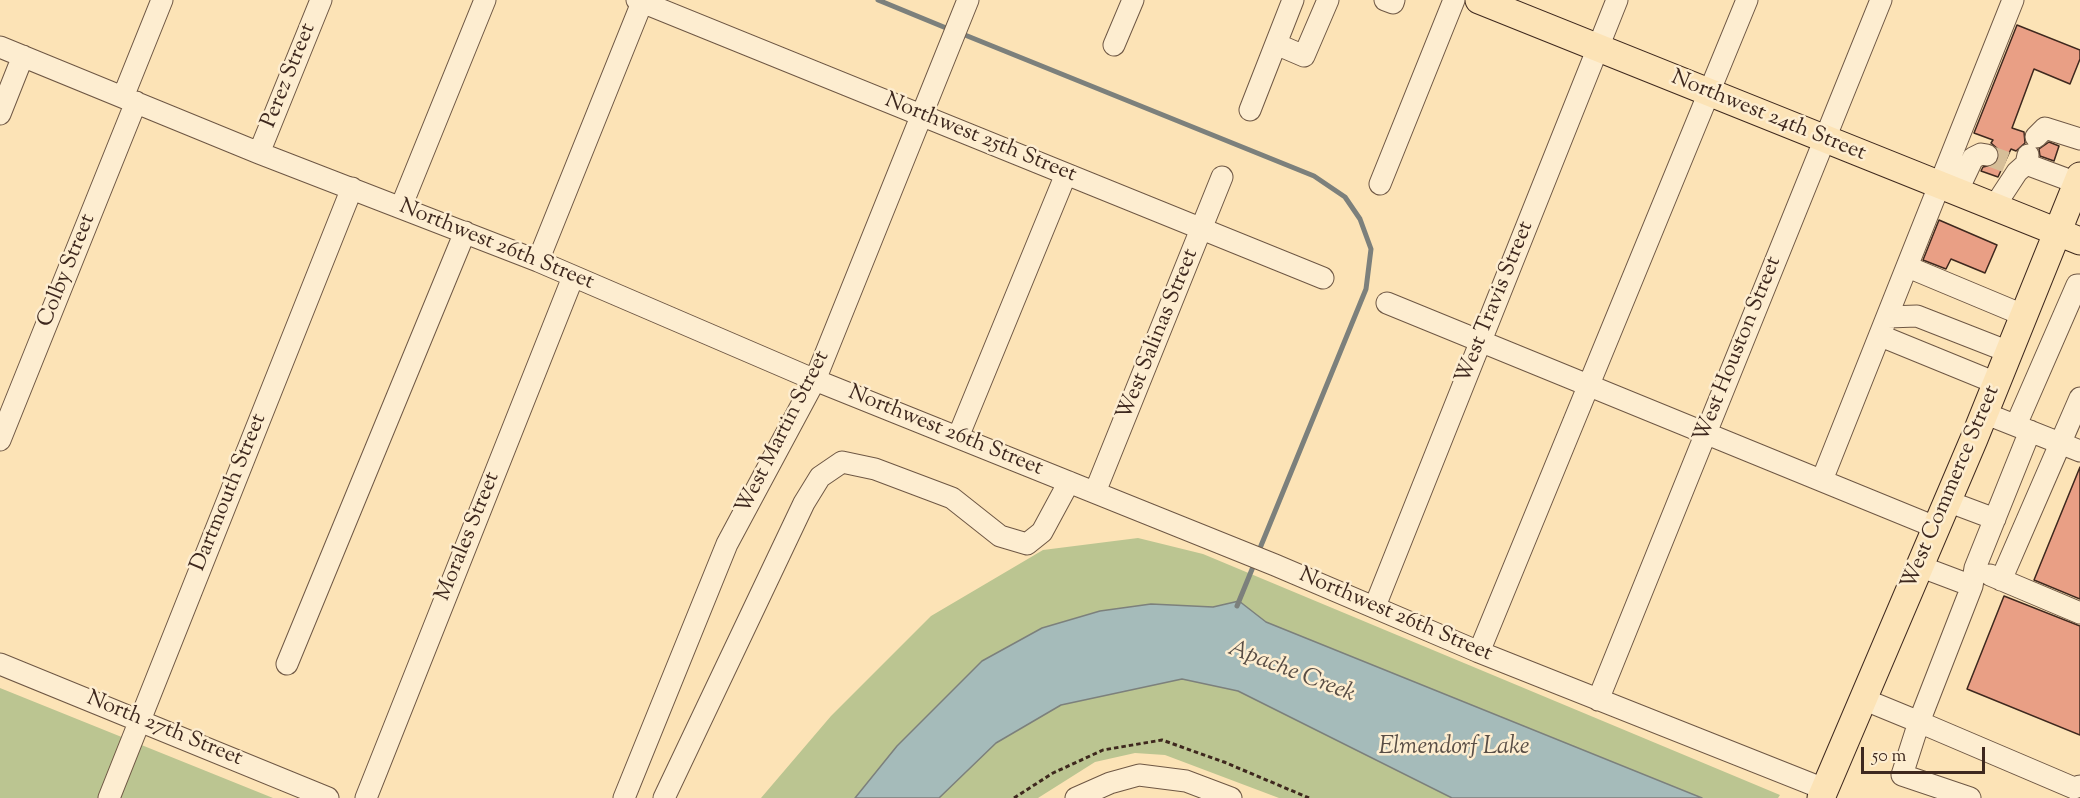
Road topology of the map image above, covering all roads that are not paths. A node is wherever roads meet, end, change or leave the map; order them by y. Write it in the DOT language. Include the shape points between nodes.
graph roads {
  1 [pos="162,0"];
  2 [pos="321,0"];
  3 [pos="485,0"];
  4 [pos="1133,0"];
  5 [pos="1293,0"];
  6 [pos="1328,0"];
  7 [pos="1385,0"];
  8 [pos="1394,0"];
  9 [pos="1454,0"];
  10 [pos="1479,0"];
  11 [pos="1617,0"];
  12 [pos="1747,0"];
  13 [pos="1881,0"];
  14 [pos="2013,0"];
  15 [pos="641,1"];
  16 [pos="967,3"];
  17 [pos="1276,44"];
  18 [pos="1114,45"];
  19 [pos="0,47"];
  20 [pos="1598,48"];
  21 [pos="23,56"];
  22 [pos="1709,93"];
  23 [pos="130,100"];
  24 [pos="1250,110"];
  25 [pos="0,114"];
  26 [pos="920,117"];
  27 [pos="1824,139"];
  28 [pos="2080,140"];
  29 [pos="259,153"];
  30 [pos="2017,158"];
  31 [pos="1066,174"];
  32 [pos="1222,177"];
  33 [pos="2078,180"];
  34 [pos="1380,184"];
  35 [pos="352,188"];
  36 [pos="1949,189"];
  37 [pos="400,207"];
  38 [pos="1994,207"];
  39 [pos="1201,229"];
  40 [pos="465,232"];
  41 [pos="2069,236"];
  42 [pos="538,261"];
  43 [pos="1908,267"];
  44 [pos="573,277"];
  45 [pos="1323,278"];
  46 [pos="2080,285"];
  47 [pos="1387,303"];
  48 [pos="2024,315"];
  49 [pos="1884,327"];
  50 [pos="1480,342"];
  51 [pos="2009,352"];
  52 [pos="815,380"];
  53 [pos="1996,383"];
  54 [pos="1587,385"];
  55 [pos="2080,398"];
  56 [pos="1984,413"];
  57 [pos="2023,428"];
  58 [pos="1706,432"];
  59 [pos="958,437"];
  60 [pos="0,440"];
  61 [pos="2071,447"];
  62 [pos="1822,480"];
  63 [pos="1069,482"];
  64 [pos="1095,492"];
  65 [pos="1947,501"];
  66 [pos="1995,519"];
  67 [pos="1935,527"];
  68 [pos="1919,566"];
  69 [pos="1974,577"];
  70 [pos="2001,580"];
  71 [pos="1374,606"];
  72 [pos="2080,614"];
  73 [pos="1479,652"];
  74 [pos="0,664"];
  75 [pos="287,664"];
  76 [pos="1863,699"];
  77 [pos="1598,700"];
  78 [pos="140,720"];
  79 [pos="1919,722"];
  80 [pos="2071,791"];
  81 [pos="1823,794"];
  82 [pos="109,798"];
  83 [pos="328,798"];
  84 [pos="366,798"];
  85 [pos="624,798"];
  86 [pos="664,798"];
  87 [pos="1076,798"];
  88 [pos="1232,798"];
  89 [pos="1970,798"];
  1 -- 23 [label="street, Colby Street"];
  2 -- 29 [label="street, Perez Street"];
  3 -- 37 [label="street"];
  4 -- 18 [label="street"];
  5 -- 17 [label="street"];
  6 -- 17 [label="street" via="1304,56"];
  7 -- 8 [label="street"];
  9 -- 34 [label="street"];
  10 -- 20 [label="main road, Northwest 24th Street"];
  11 -- 20 [label="street, West Travis Street"];
  12 -- 22 [label="street"];
  13 -- 27 [label="street, West Houston Street"];
  14 -- 36 [label="street"];
  15 -- 26 [label="street, Northwest 25th Street"];
  15 -- 42 [label="street"];
  16 -- 26 [label="street, West Martin Street"];
  17 -- 24 [label="street"];
  19 -- 21 [label="street, Northwest 26th Street"];
  20 -- 22 [label="main road, Northwest 24th Street"];
  20 -- 50 [label="street, West Travis Street"];
  21 -- 23 [label="street, Northwest 26th Street"];
  21 -- 25 [label="street"];
  22 -- 27 [label="main road, Northwest 24th Street"];
  22 -- 54 [label="street"];
  23 -- 29 [label="street, Northwest 26th Street"];
  23 -- 60 [label="street, Colby Street"];
  26 -- 31 [label="street, Northwest 25th Street"];
  26 -- 52 [label="street, West Martin Street"];
  27 -- 36 [label="main road, Northwest 24th Street"];
  27 -- 58 [label="street, West Houston Street"];
  28 -- 30 [label="street" via="2045,128"];
  29 -- 35 [label="street, Northwest 26th Street"];
  30 -- 33 [label="street"];
  30 -- 36 [label="street" via="1981,154 1973,158"];
  30 -- 38 [label="street"];
  31 -- 39 [label="street, Northwest 25th Street"];
  31 -- 59 [label="street"];
  32 -- 39 [label="street, West Salinas Street"];
  33 -- 41 [label="main road, West Commerce Street"];
  35 -- 37 [label="street, Northwest 26th Street"];
  35 -- 78 [label="street, Dartmouth Street"];
  36 -- 38 [label="main road, Northwest 24th Street"];
  36 -- 43 [label="street"];
  37 -- 40 [label="street, Northwest 26th Street"];
  38 -- 41 [label="main road, Northwest 24th Street"];
  39 -- 45 [label="street, Northwest 25th Street"];
  39 -- 64 [label="street, West Salinas Street"];
  40 -- 42 [label="street, Northwest 26th Street"];
  40 -- 75 [label="street"];
  41 -- 48 [label="main road, West Commerce Street"];
  42 -- 44 [label="street, Northwest 26th Street"];
  43 -- 48 [label="street"];
  43 -- 49 [label="street"];
  44 -- 52 [label="street, Northwest 26th Street"];
  44 -- 84 [label="street, Morales Street"];
  46 -- 57 [label="street"];
  47 -- 50 [label="street"];
  48 -- 51 [label="main road, West Commerce Street"];
  49 -- 51 [label="street" via="1917,316"];
  49 -- 53 [label="street"];
  49 -- 62 [label="street"];
  50 -- 54 [label="street"];
  50 -- 71 [label="street, West Travis Street"];
  51 -- 53 [label="main road, West Commerce Street"];
  52 -- 59 [label="street, Northwest 26th Street"];
  52 -- 85 [label="street, West Martin Street" via="727,544"];
  53 -- 56 [label="main road, West Commerce Street"];
  54 -- 58 [label="street"];
  54 -- 73 [label="street"];
  55 -- 61 [label="street"];
  56 -- 57 [label="street"];
  56 -- 65 [label="main road, West Commerce Street"];
  57 -- 61 [label="street"];
  57 -- 66 [label="street"];
  58 -- 62 [label="street"];
  58 -- 77 [label="street, West Houston Street"];
  59 -- 63 [label="street, Northwest 26th Street"];
  61 -- 70 [label="street"];
  62 -- 67 [label="street"];
  63 -- 64 [label="street, Northwest 26th Street"];
  63 -- 86 [label="street" via="1042,532 1027,544 1000,536 952,498 875,469 842,462 820,477 804,503"];
  64 -- 71 [label="street, Northwest 26th Street"];
  65 -- 66 [label="street"];
  65 -- 67 [label="main road, West Commerce Street"];
  66 -- 69 [label="street"];
  67 -- 68 [label="main road, West Commerce Street"];
  68 -- 69 [label="street"];
  68 -- 76 [label="main road, West Commerce Street"];
  69 -- 70 [label="street"];
  69 -- 79 [label="street"];
  70 -- 72 [label="street"];
  71 -- 73 [label="street, Northwest 26th Street"];
  73 -- 77 [label="street, Northwest 26th Street"];
  74 -- 78 [label="street, North 27th Street"];
  76 -- 79 [label="street"];
  76 -- 81 [label="main road, West Commerce Street"];
  77 -- 81 [label="street, Northwest 26th Street"];
  78 -- 82 [label="street, Dartmouth Street"];
  78 -- 83 [label="street, North 27th Street"];
  79 -- 80 [label="street"];
  79 -- 89 [label="street" via="1902,775"];
  87 -- 88 [label="street" via="1139,775 1186,781"];
}
